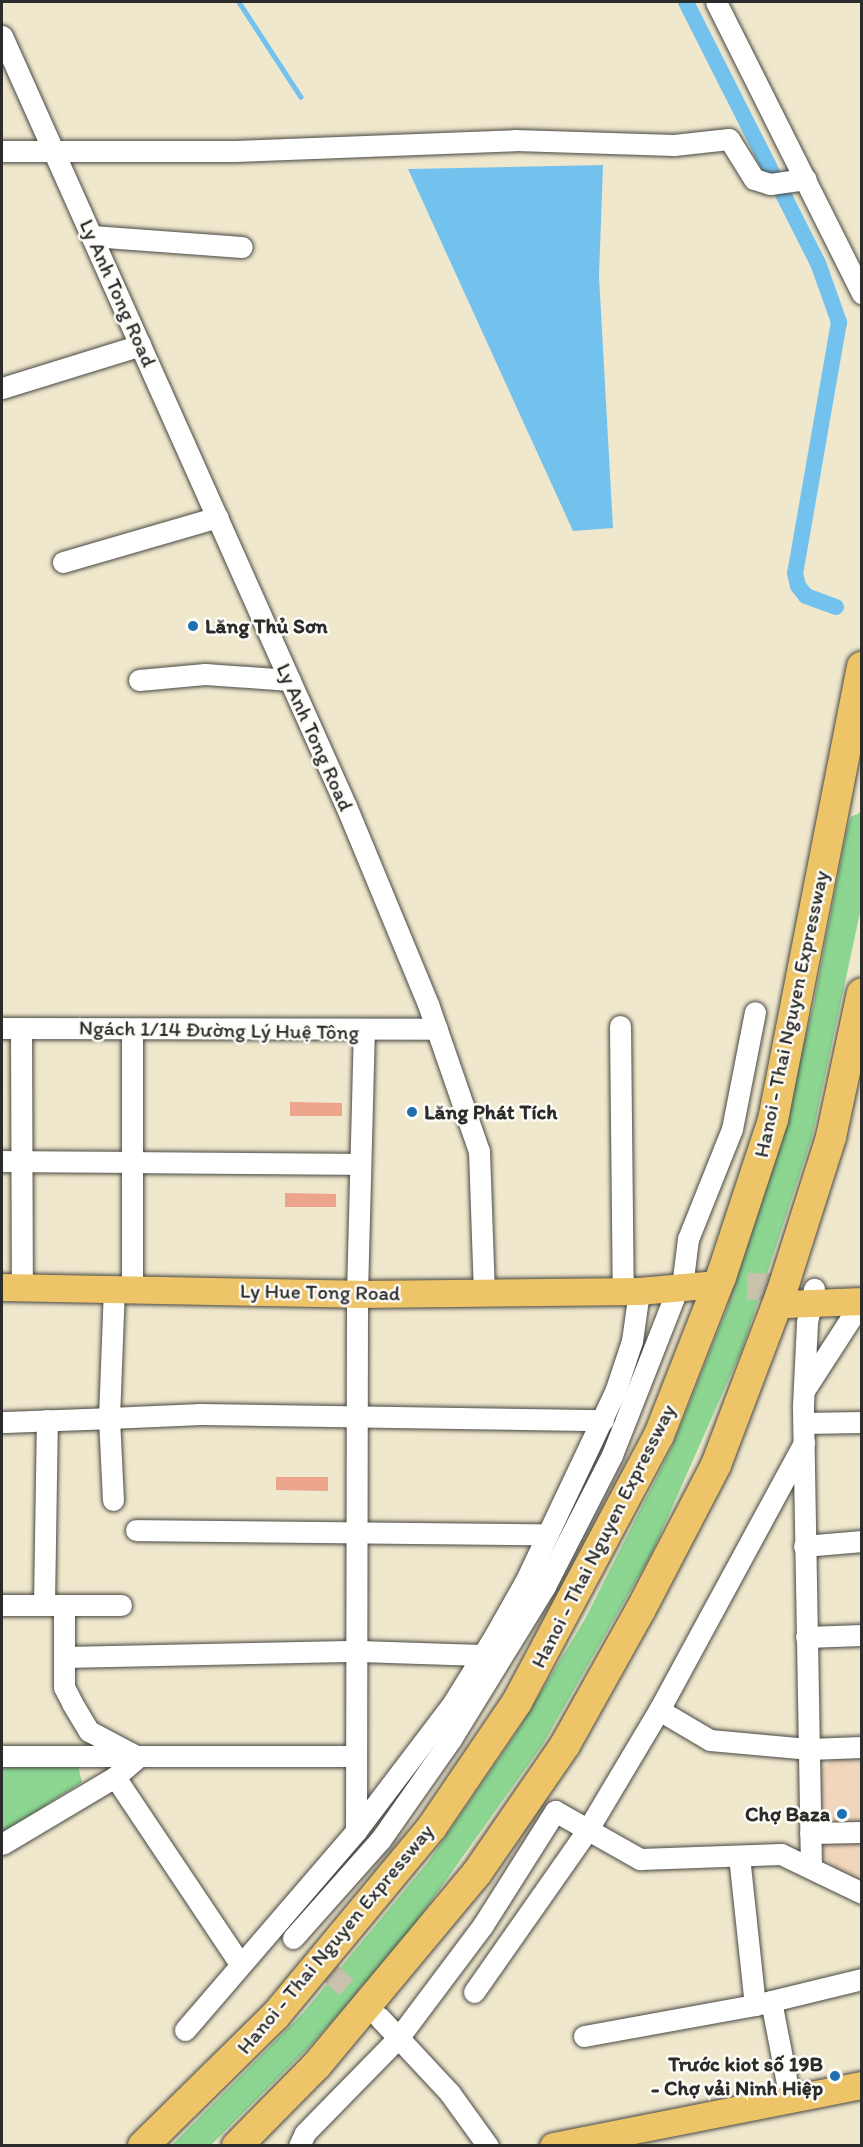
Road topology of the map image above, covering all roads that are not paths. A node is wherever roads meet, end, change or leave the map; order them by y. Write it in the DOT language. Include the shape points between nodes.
graph roads {
  1 [pos="716,2"];
  2 [pos="2,36"];
  3 [pos="54,150"];
  4 [pos="2,151"];
  5 [pos="806,178"];
  6 [pos="92,236"];
  7 [pos="242,246"];
  8 [pos="861,293"];
  9 [pos="141,345"];
  10 [pos="2,388"];
  11 [pos="218,517"];
  12 [pos="63,562"];
  13 [pos="861,667"];
  14 [pos="139,680"];
  15 [pos="290,680"];
  16 [pos="861,993"];
  17 [pos="755,1012"];
  18 [pos="620,1026"];
  19 [pos="11,1028"];
  20 [pos="132,1029"];
  21 [pos="437,1029"];
  22 [pos="364,1031"];
  23 [pos="11,1161"];
  24 [pos="132,1162"];
  25 [pos="360,1164"];
  26 [pos="12,1287"];
  27 [pos="123,1288"];
  28 [pos="631,1291"];
  29 [pos="484,1292"];
  30 [pos="691,1293"];
  31 [pos="357,1294"];
  32 [pos="801,1296"];
  33 [pos="861,1301"];
  34 [pos="805,1389"];
  35 [pos="359,1415"];
  36 [pos="109,1418"];
  37 [pos="47,1420"];
  38 [pos="603,1420"];
  39 [pos="2,1422"];
  40 [pos="861,1422"];
  41 [pos="804,1433"];
  42 [pos="113,1500"];
  43 [pos="358,1529"];
  44 [pos="136,1530"];
  45 [pos="547,1534"];
  46 [pos="861,1541"];
  47 [pos="804,1546"];
  48 [pos="2,1605"];
  49 [pos="54,1605"];
  50 [pos="121,1605"];
  51 [pos="861,1635"];
  52 [pos="806,1637"];
  53 [pos="358,1651"];
  54 [pos="481,1655"];
  55 [pos="64,1657"];
  56 [pos="658,1710"];
  57 [pos="861,1747"];
  58 [pos="808,1749"];
  59 [pos="70,1755"];
  60 [pos="2,1756"];
  61 [pos="356,1756"];
  62 [pos="138,1757"];
  63 [pos="115,1777"];
  64 [pos="77,1799"];
  65 [pos="588,1829"];
  66 [pos="356,1831"];
  67 [pos="861,1832"];
  68 [pos="810,1833"];
  69 [pos="2,1844"];
  70 [pos="739,1856"];
  71 [pos="811,1868"];
  72 [pos="861,1893"];
  73 [pos="277,1923"];
  74 [pos="241,1965"];
  75 [pos="861,1979"];
  76 [pos="474,1992"];
  77 [pos="763,2003"];
  78 [pos="379,2017"];
  79 [pos="185,2030"];
  80 [pos="584,2036"];
  81 [pos="399,2037"];
  82 [pos="861,2085"];
  83 [pos="790,2099"];
  84 [pos="142,2145"];
  85 [pos="237,2145"];
  86 [pos="299,2145"];
  87 [pos="488,2145"];
  88 [pos="553,2145"];
  1 -- 5 [label="street"];
  2 -- 3 [label="street, Ly Anh Tong Road"];
  3 -- 4 [label="street"];
  3 -- 5 [label="street" via="235,150 515,140 674,145 729,139 754,179 770,184"];
  3 -- 6 [label="street, Ly Anh Tong Road"];
  5 -- 8 [label="street"];
  6 -- 7 [label="street"];
  6 -- 9 [label="street, Ly Anh Tong Road"];
  9 -- 10 [label="street"];
  9 -- 11 [label="street, Ly Anh Tong Road"];
  11 -- 12 [label="street"];
  11 -- 15 [label="street, Ly Anh Tong Road"];
  13 -- 84 [label="highway, Hanoi - Thai Nguyen Expressway" via="773,1120 721,1277 659,1435 517,1702 432,1827 276,2015 173,2120"];
  14 -- 15 [label="street" via="205,674"];
  15 -- 21 [label="street, Ly Anh Tong Road"];
  16 -- 85 [label="highway" via="831,1137 781,1294 716,1465 640,1611 565,1745 477,1873 316,2066"];
  17 -- 30 [label="street" via="732,1129 688,1239"];
  18 -- 28 [label="street"];
  19 -- 20 [label="street, Ngách 1/14 Đường Lý Huệ Tông"];
  19 -- 23 [label="street"];
  20 -- 22 [label="street, Ngách 1/14 Đường Lý Huệ Tông"];
  20 -- 24 [label="street"];
  21 -- 22 [label="street, Ngách 1/14 Đường Lý Huệ Tông"];
  21 -- 29 [label="street, Ly Anh Tong Road" via="473,1128 482,1166"];
  22 -- 25 [label="street"];
  23 -- 24 [label="street"];
  23 -- 26 [label="street"];
  24 -- 25 [label="street"];
  24 -- 27 [label="street"];
  25 -- 31 [label="street"];
  26 -- 27 [label="main road, Ly Hue Tong Road"];
  27 -- 31 [label="main road, Ly Hue Tong Road"];
  27 -- 36 [label="street"];
  28 -- 29 [label="main road, Ly Hue Tong Road"];
  28 -- 30 [label="main road, Ly Hue Tong Road"];
  28 -- 38 [label="street" via="632,1341"];
  29 -- 31 [label="main road, Ly Hue Tong Road"];
  30 -- 73 [label="street" via="545,1586 451,1739 301,1945"];
  31 -- 35 [label="street"];
  32 -- 33 [label="main road"];
  32 -- 34 [label="street"];
  33 -- 34 [label="street"];
  34 -- 41 [label="street"];
  35 -- 36 [label="street"];
  35 -- 38 [label="street"];
  35 -- 43 [label="street"];
  36 -- 37 [label="street"];
  36 -- 42 [label="street"];
  37 -- 39 [label="street"];
  37 -- 49 [label="street"];
  38 -- 45 [label="street"];
  40 -- 41 [label="street"];
  41 -- 47 [label="street"];
  41 -- 56 [label="street"];
  43 -- 44 [label="street"];
  43 -- 45 [label="street"];
  43 -- 53 [label="street"];
  45 -- 54 [label="street" via="526,1580"];
  46 -- 47 [label="street"];
  47 -- 52 [label="street"];
  48 -- 49 [label="street"];
  49 -- 50 [label="street"];
  49 -- 55 [label="street"];
  51 -- 52 [label="street"];
  52 -- 58 [label="street"];
  53 -- 54 [label="street"];
  53 -- 55 [label="street"];
  53 -- 61 [label="street"];
  54 -- 66 [label="street" via="453,1703"];
  55 -- 62 [label="street" via="64,1687 89,1731"];
  56 -- 58 [label="street" via="711,1740"];
  56 -- 65 [label="street"];
  57 -- 58 [label="street"];
  58 -- 68 [label="street"];
  59 -- 60 [label="street"];
  59 -- 62 [label="street"];
  59 -- 64 [label="street" via="84,1766 88,1777"];
  61 -- 62 [label="street"];
  61 -- 66 [label="street"];
  62 -- 63 [label="street"];
  63 -- 64 [label="street"];
  63 -- 74 [label="street"];
  64 -- 69 [label="street"];
  65 -- 70 [label="street" via="640,1859"];
  65 -- 76 [label="street"];
  65 -- 81 [label="street" via="555,1811 483,1925"];
  66 -- 73 [label="street"];
  67 -- 68 [label="street"];
  68 -- 71 [label="street"];
  70 -- 71 [label="street" via="781,1854"];
  70 -- 77 [label="street"];
  71 -- 72 [label="street"];
  73 -- 74 [label="street"];
  74 -- 79 [label="street"];
  75 -- 77 [label="street"];
  77 -- 80 [label="street"];
  77 -- 83 [label="street"];
  78 -- 81 [label="street"];
  81 -- 86 [label="street"];
  81 -- 87 [label="street" via="449,2092"];
  82 -- 83 [label="main road"];
  83 -- 88 [label="main road"];
}
